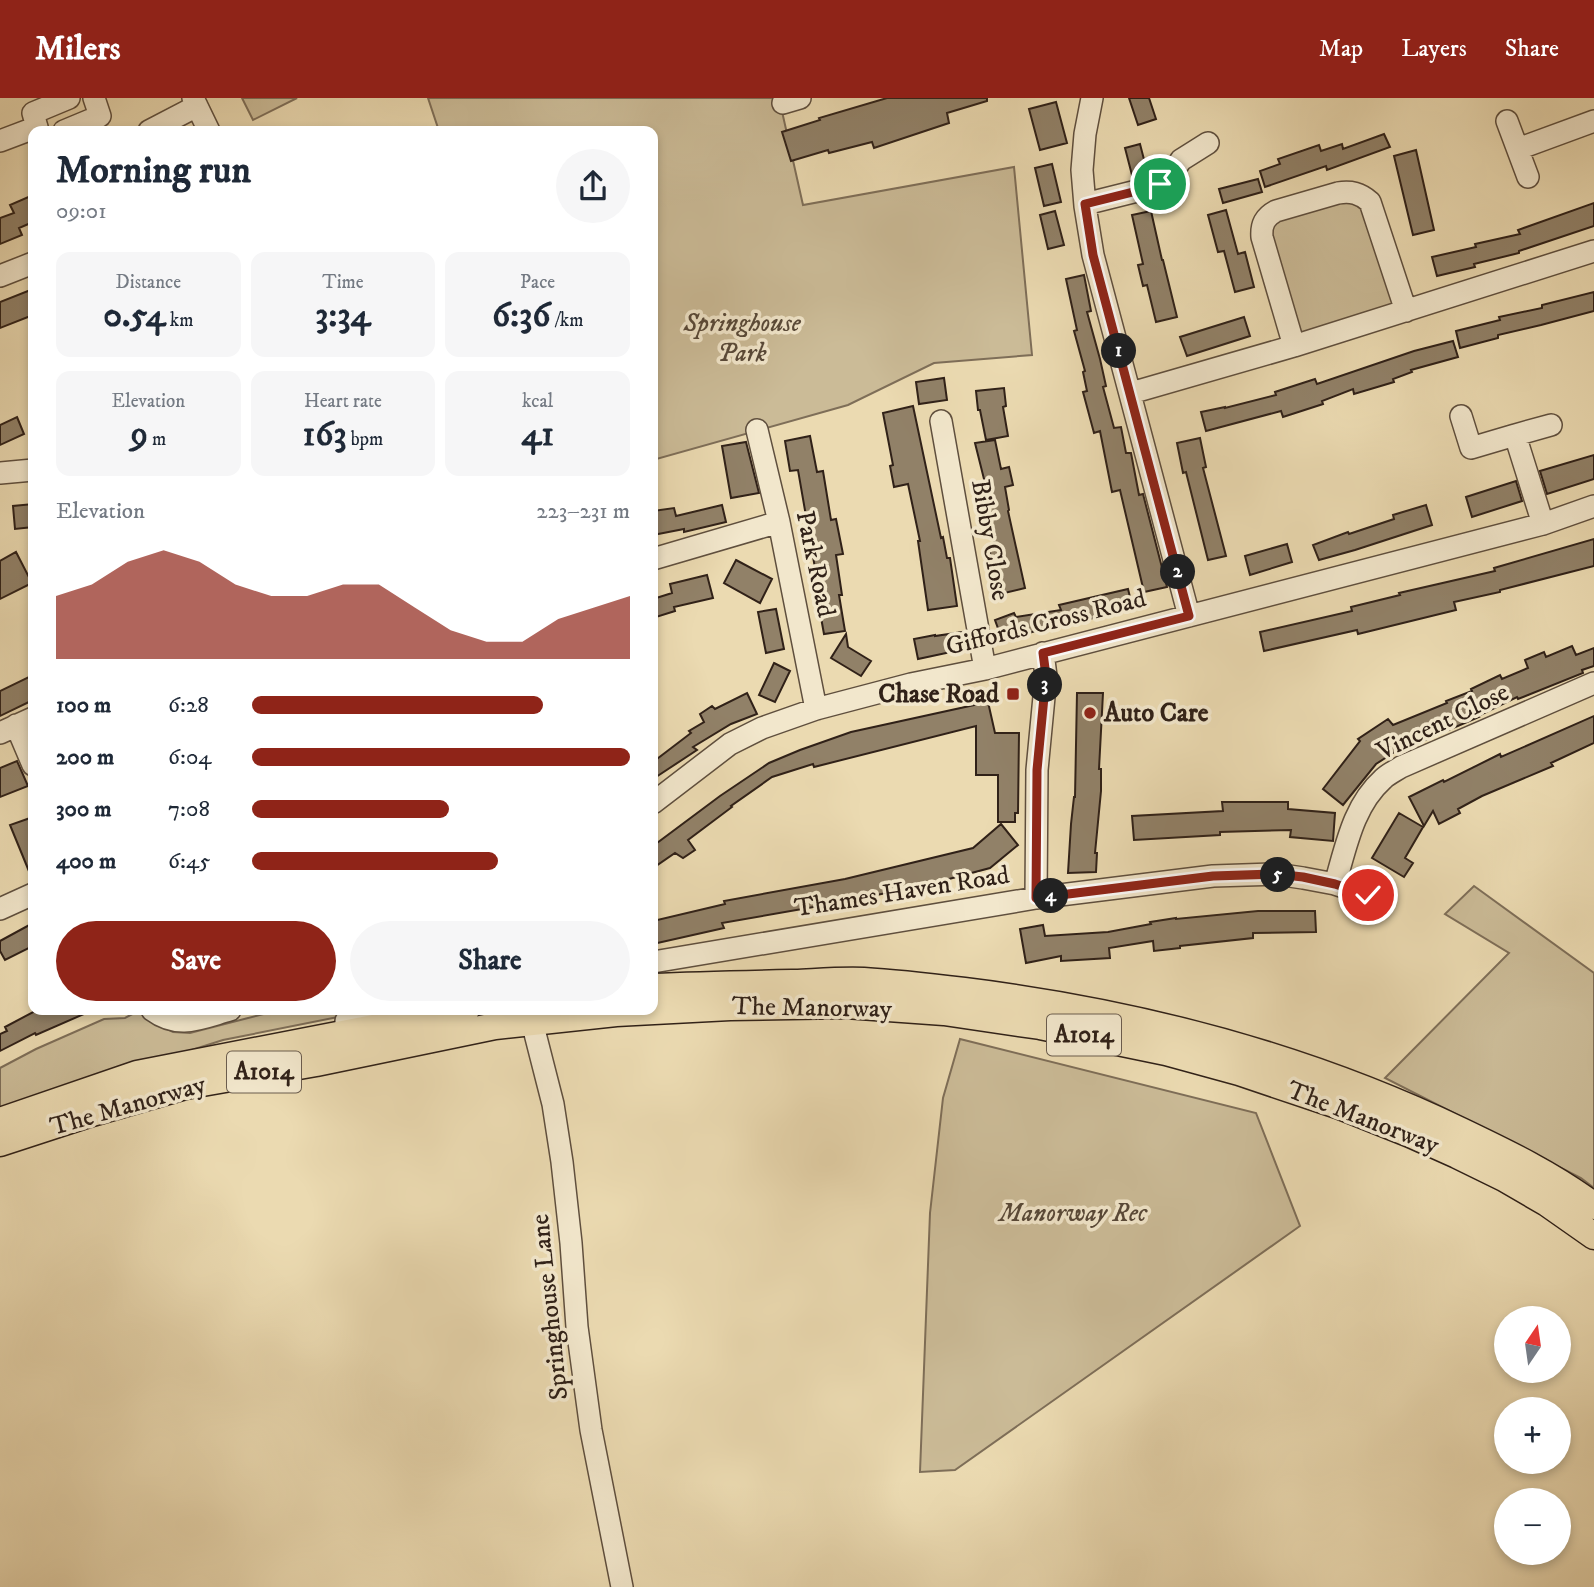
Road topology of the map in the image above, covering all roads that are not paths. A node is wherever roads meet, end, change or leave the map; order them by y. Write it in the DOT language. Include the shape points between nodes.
graph roads {
  1 [pos="69,98"];
  2 [pos="94,98"];
  3 [pos="1092,98"];
  4 [pos="195,102"];
  5 [pos="1507,121"];
  6 [pos="1594,121"];
  7 [pos="36,126"];
  8 [pos="76,126"];
  9 [pos="157,126"];
  10 [pos="207,126"];
  11 [pos="28,132"];
  12 [pos="0,141"];
  13 [pos="1208,143"];
  14 [pos="1518,149"];
  15 [pos="1528,177"];
  16 [pos="1085,204"];
  17 [pos="1594,251"];
  18 [pos="28,265"];
  19 [pos="0,276"];
  20 [pos="1406,311"];
  21 [pos="1294,346"];
  22 [pos="1130,393"];
  23 [pos="1461,416"];
  24 [pos="941,421"];
  25 [pos="1551,425"];
  26 [pos="757,430"];
  27 [pos="1515,435"];
  28 [pos="28,470"];
  29 [pos="0,473"];
  30 [pos="1594,506"];
  31 [pos="779,522"];
  32 [pos="1544,524"];
  33 [pos="658,558"];
  34 [pos="1189,616"];
  35 [pos="1043,653"];
  36 [pos="985,668"];
  37 [pos="1594,683"];
  38 [pos="816,709"];
  39 [pos="17,725"];
  40 [pos="28,752"];
  41 [pos="658,799"];
  42 [pos="1335,884"];
  43 [pos="1368,895"];
  44 [pos="28,896"];
  45 [pos="1036,898"];
  46 [pos="0,909"];
  47 [pos="658,961"];
  48 [pos="658,987"];
  49 [pos="658,1011"];
  50 [pos="159,1015"];
  51 [pos="211,1015"];
  52 [pos="371,1015"];
  53 [pos="440,1015"];
  54 [pos="568,1015"];
  55 [pos="532,1016"];
  56 [pos="137,1074"];
  57 [pos="0,1121"];
  58 [pos="0,1143"];
  59 [pos="1594,1206"];
  60 [pos="1594,1236"];
  61 [pos="622,1587"];
  1 -- 7 [label="street" via="33,113"];
  2 -- 8 [label="street" via="100,116"];
  3 -- 16 [label="street" via="1082,170"];
  4 -- 9 [label="street"];
  4 -- 10 [label="street"];
  5 -- 14 [label="street"];
  6 -- 14 [label="street"];
  11 -- 12 [label="street"];
  13 -- 16 [label="street" via="1181,160 1160,184"];
  14 -- 15 [label="street"];
  16 -- 22 [label="street" via="1093,255"];
  17 -- 20 [label="street"];
  18 -- 19 [label="street"];
  20 -- 21 [label="street"];
  20 -- 21 [label="street" via="1370,202 1362,195 1338,193 1276,211 1264,222 1262,237"];
  21 -- 22 [label="street"];
  22 -- 34 [label="street"];
  23 -- 27 [label="street" via="1471,448"];
  24 -- 36 [label="street, Bibby Close"];
  25 -- 27 [label="street"];
  26 -- 31 [label="street, Park Road"];
  27 -- 32 [label="street"];
  28 -- 29 [label="street"];
  30 -- 32 [label="street, Giffords Cross Road"];
  31 -- 33 [label="street"];
  31 -- 38 [label="street, Park Road"];
  32 -- 34 [label="street, Giffords Cross Road"];
  34 -- 35 [label="street, Giffords Cross Road"];
  35 -- 36 [label="street, Giffords Cross Road"];
  35 -- 45 [label="street" via="1046,676 1037,770"];
  36 -- 38 [label="street, Giffords Cross Road"];
  37 -- 42 [label="street, Vincent Close" via="1384,778 1353,822"];
  38 -- 41 [label="street, Giffords Cross Road" via="730,744"];
  39 -- 40 [label="street"];
  42 -- 43 [label="street, Thames Haven Road"];
  42 -- 45 [label="street, Thames Haven Road" via="1276,874 1213,876"];
  44 -- 46 [label="street"];
  45 -- 47 [label="street, Thames Haven Road"];
  48 -- 59 [label="main road, The Manorway / A1014" via="863,981 1040,1002 1197,1035 1276,1058 1434,1118 1502,1150"];
  49 -- 60 [label="main road, The Manorway / A1014" via="846,1005 944,1012 1166,1052 1239,1072 1410,1134 1504,1178"];
  50 -- 51 [label="street" via="174,1022"];
  52 -- 56 [label="street"];
  53 -- 56 [label="main road, The Manorway / A1014"];
  54 -- 55 [label="main road, The Manorway / A1014"];
  55 -- 58 [label="main road, The Manorway / A1014" via="185,1086"];
  55 -- 61 [label="street, Springhouse Lane" via="553,1104 591,1430"];
  56 -- 57 [label="main road, The Manorway / A1014"];
}
